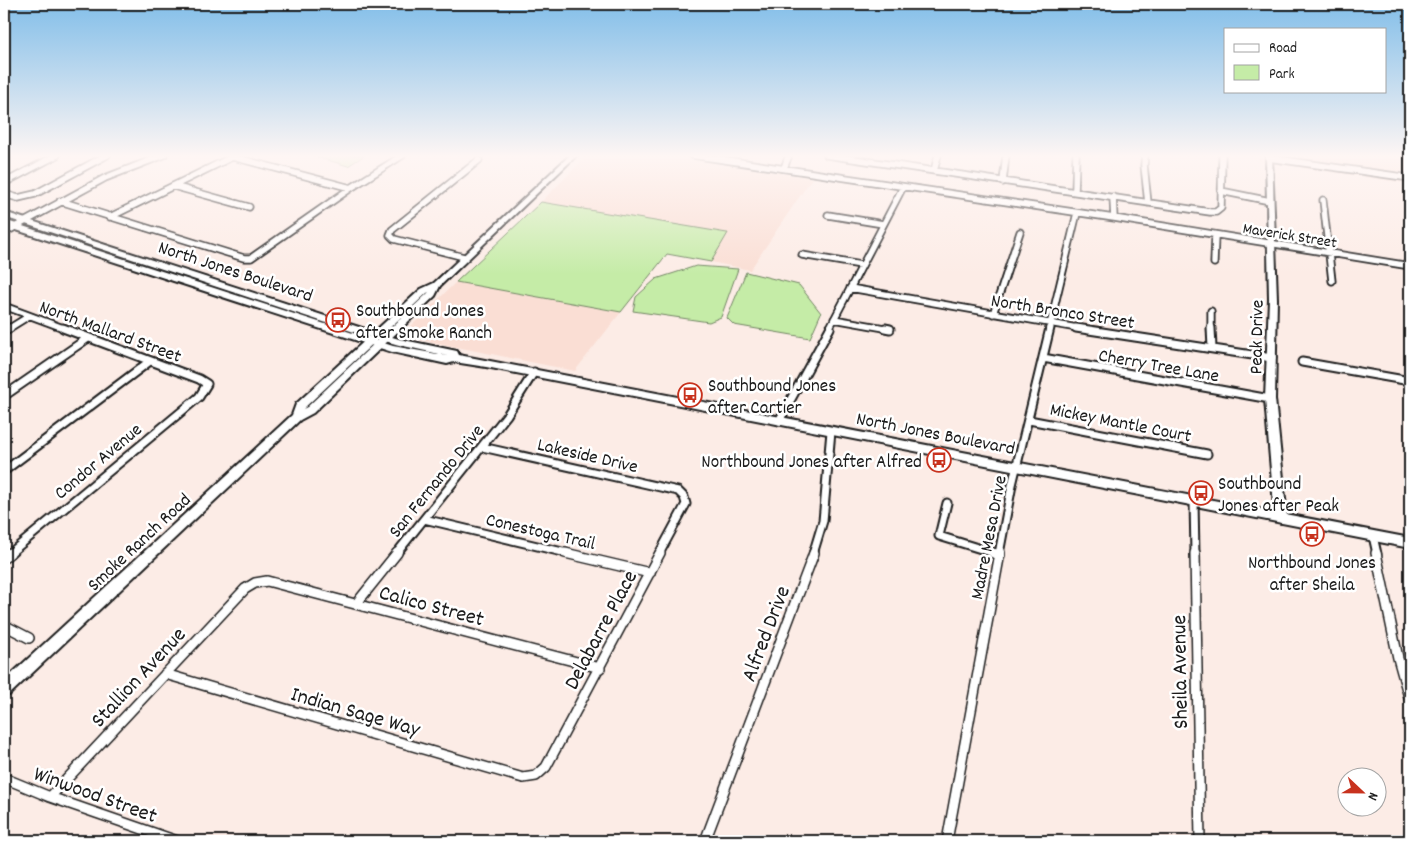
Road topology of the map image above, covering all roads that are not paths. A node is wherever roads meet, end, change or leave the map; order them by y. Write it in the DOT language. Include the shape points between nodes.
graph roads {
  1 [pos="6,194"];
  2 [pos="33,194"];
  3 [pos="73,194"];
  4 [pos="150,194"];
  5 [pos="203,194"];
  6 [pos="342,194"];
  7 [pos="436,194"];
  8 [pos="532,194"];
  9 [pos="899,194"];
  10 [pos="953,194"];
  11 [pos="1097,194"];
  12 [pos="1147,194"];
  13 [pos="1221,194"];
  14 [pos="1238,194"];
  15 [pos="1270,194"];
  16 [pos="1113,197"];
  17 [pos="1323,200"];
  18 [pos="60,201"];
  19 [pos="1270,201"];
  20 [pos="1148,202"];
  21 [pos="249,207"];
  22 [pos="1077,213"];
  23 [pos="4,214"];
  24 [pos="828,215"];
  25 [pos="110,217"];
  26 [pos="1114,218"];
  27 [pos="25,221"];
  28 [pos="4,223"];
  29 [pos="883,224"];
  30 [pos="15,226"];
  31 [pos="1020,232"];
  32 [pos="4,233"];
  33 [pos="1215,235"];
  34 [pos="1272,244"];
  35 [pos="1329,254"];
  36 [pos="802,255"];
  37 [pos="464,257"];
  38 [pos="1214,263"];
  39 [pos="861,265"];
  40 [pos="1410,266"];
  41 [pos="1332,281"];
  42 [pos="850,288"];
  43 [pos="266,300"];
  44 [pos="4,306"];
  45 [pos="258,306"];
  46 [pos="1211,311"];
  47 [pos="992,314"];
  48 [pos="29,316"];
  49 [pos="834,320"];
  50 [pos="1052,323"];
  51 [pos="890,329"];
  52 [pos="4,332"];
  53 [pos="88,338"];
  54 [pos="377,341"];
  55 [pos="1212,348"];
  56 [pos="1043,358"];
  57 [pos="1272,358"];
  58 [pos="150,361"];
  59 [pos="1302,362"];
  60 [pos="534,372"];
  61 [pos="1410,381"];
  62 [pos="207,384"];
  63 [pos="4,396"];
  64 [pos="1270,399"];
  65 [pos="1029,420"];
  66 [pos="779,421"];
  67 [pos="831,431"];
  68 [pos="482,447"];
  69 [pos="1208,454"];
  70 [pos="1018,468"];
  71 [pos="4,471"];
  72 [pos="684,497"];
  73 [pos="1194,501"];
  74 [pos="947,503"];
  75 [pos="1281,518"];
  76 [pos="424,519"];
  77 [pos="1373,536"];
  78 [pos="1410,543"];
  79 [pos="1000,555"];
  80 [pos="4,558"];
  81 [pos="650,573"];
  82 [pos="255,583"];
  83 [pos="356,604"];
  84 [pos="4,625"];
  85 [pos="29,638"];
  86 [pos="600,668"];
  87 [pos="165,674"];
  88 [pos="4,690"];
  89 [pos="1410,701"];
  90 [pos="536,776"];
  91 [pos="4,778"];
  92 [pos="50,798"];
  93 [pos="177,841"];
  94 [pos="705,841"];
  95 [pos="947,841"];
  96 [pos="1200,841"];
  1 -- 2 [label="street" via="18,198"];
  3 -- 18 [label="street"];
  4 -- 25 [label="street"];
  5 -- 21 [label="street"];
  6 -- 25 [label="street" via="251,258"];
  7 -- 37 [label="street" via="390,235 394,239"];
  8 -- 37 [label="main road, Smoke Ranch Road"];
  9 -- 29 [label="street"];
  10 -- 22 [label="street, Maverick Street"];
  11 -- 16 [label="street"];
  12 -- 20 [label="street"];
  13 -- 20 [label="street" via="1220,208 1216,212"];
  14 -- 19 [label="street"];
  15 -- 19 [label="main road, Peak Drive"];
  16 -- 20 [label="street"];
  16 -- 26 [label="street"];
  17 -- 35 [label="street"];
  18 -- 25 [label="street"];
  18 -- 27 [label="street"];
  19 -- 34 [label="main road, Peak Drive"];
  22 -- 26 [label="street, Maverick Street"];
  22 -- 50 [label="street, Madre Mesa Drive"];
  23 -- 27 [label="main road, North Jones Boulevard"];
  24 -- 29 [label="street"];
  26 -- 33 [label="street, Maverick Street"];
  27 -- 30 [label="street"];
  27 -- 43 [label="main road, North Jones Boulevard"];
  28 -- 30 [label="main road, North Jones Boulevard"];
  29 -- 39 [label="street"];
  30 -- 32 [label="street"];
  30 -- 45 [label="main road, North Jones Boulevard"];
  31 -- 47 [label="street"];
  33 -- 34 [label="street, Maverick Street"];
  33 -- 38 [label="street"];
  34 -- 35 [label="street, Maverick Street"];
  34 -- 57 [label="main road, Peak Drive"];
  35 -- 40 [label="street, Maverick Street"];
  35 -- 41 [label="street"];
  36 -- 39 [label="street"];
  37 -- 54 [label="main road, Smoke Ranch Road" via="432,294"];
  39 -- 42 [label="street"];
  42 -- 47 [label="street, North Bronco Street"];
  42 -- 49 [label="street"];
  43 -- 45 [label="main road"];
  43 -- 54 [label="main road, North Jones Boulevard"];
  44 -- 48 [label="street, North Mallard Street"];
  45 -- 54 [label="main road, North Jones Boulevard"];
  46 -- 55 [label="street"];
  47 -- 50 [label="street, North Bronco Street"];
  48 -- 52 [label="street"];
  48 -- 53 [label="street, North Mallard Street"];
  49 -- 51 [label="street"];
  49 -- 66 [label="street"];
  50 -- 55 [label="street, North Bronco Street"];
  50 -- 56 [label="street, Madre Mesa Drive"];
  53 -- 58 [label="street, North Mallard Street"];
  53 -- 63 [label="street"];
  54 -- 60 [label="main road, North Jones Boulevard" via="447,360 454,358"];
  54 -- 88 [label="main road, Smoke Ranch Road" via="310,410 296,417"];
  55 -- 57 [label="street, North Bronco Street"];
  56 -- 64 [label="street, Cherry Tree Lane"];
  56 -- 65 [label="street, Madre Mesa Drive"];
  57 -- 64 [label="main road, Peak Drive"];
  58 -- 62 [label="street, North Mallard Street"];
  58 -- 71 [label="street"];
  59 -- 61 [label="street"];
  60 -- 66 [label="main road, North Jones Boulevard"];
  60 -- 68 [label="street, San Fernando Drive"];
  62 -- 80 [label="street, Condor Avenue" via="199,397"];
  64 -- 75 [label="main road, Peak Drive"];
  65 -- 69 [label="street, Mickey Mantle Court"];
  65 -- 70 [label="street, Madre Mesa Drive"];
  66 -- 67 [label="main road, North Jones Boulevard"];
  67 -- 70 [label="main road, North Jones Boulevard"];
  67 -- 94 [label="street, Alfred Drive" via="823,521 818,540"];
  68 -- 72 [label="street, Lakeside Drive" via="678,491"];
  68 -- 76 [label="street, San Fernando Drive"];
  70 -- 73 [label="main road, North Jones Boulevard"];
  70 -- 79 [label="street, Madre Mesa Drive"];
  72 -- 81 [label="street, Delabarre Place" via="686,504"];
  73 -- 75 [label="main road, North Jones Boulevard"];
  73 -- 96 [label="street, Sheila Avenue"];
  74 -- 79 [label="street" via="939,536"];
  75 -- 77 [label="main road, North Jones Boulevard"];
  76 -- 81 [label="street, Conestoga Trail"];
  76 -- 83 [label="street, San Fernando Drive"];
  77 -- 78 [label="main road, North Jones Boulevard"];
  77 -- 89 [label="street"];
  79 -- 95 [label="street, Madre Mesa Drive"];
  81 -- 86 [label="street, Delabarre Place"];
  82 -- 83 [label="street, Calico Street" via="267,581"];
  82 -- 87 [label="street, Stallion Avenue" via="244,589"];
  83 -- 86 [label="street, Calico Street"];
  84 -- 85 [label="street"];
  86 -- 90 [label="street, Delabarre Place" via="546,767"];
  87 -- 90 [label="street, Indian Sage Way" via="523,778"];
  87 -- 92 [label="street, Stallion Avenue"];
  91 -- 92 [label="street, Winwood Street"];
  92 -- 93 [label="street, Winwood Street"];
}
